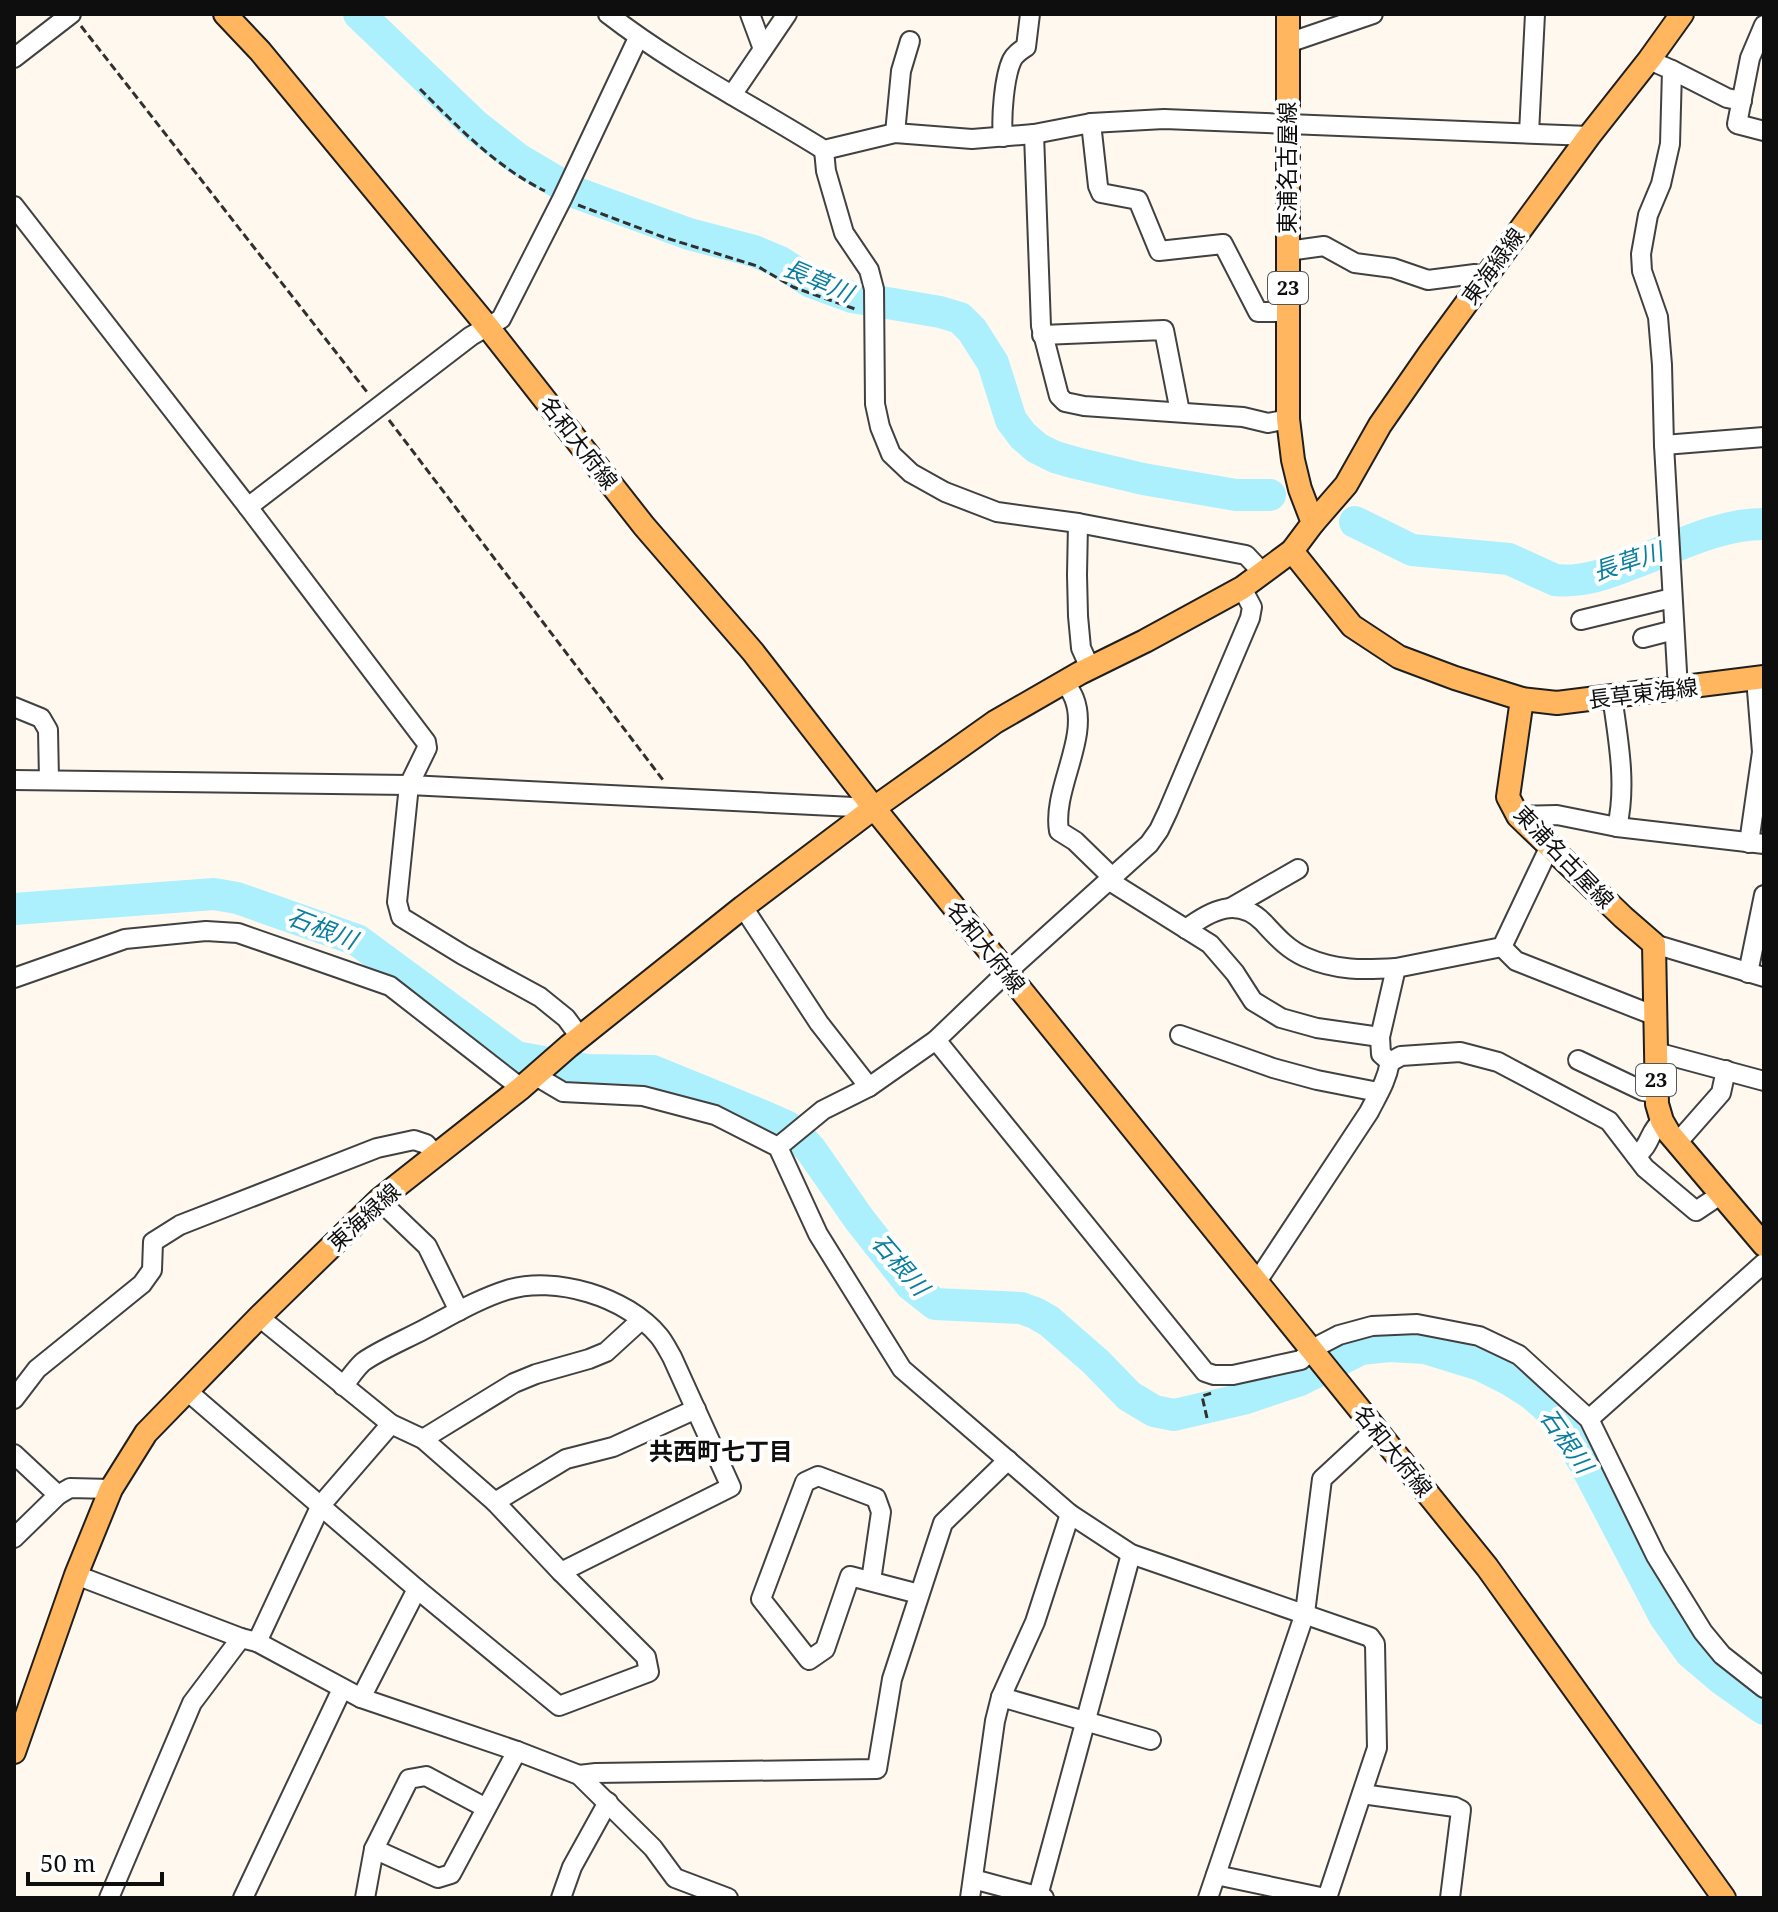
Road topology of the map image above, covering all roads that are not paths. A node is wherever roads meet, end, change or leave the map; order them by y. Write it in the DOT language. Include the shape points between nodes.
graph roads {
  1 [pos="71,14"];
  2 [pos="225,14"];
  3 [pos="608,14"];
  4 [pos="750,14"];
  5 [pos="787,14"];
  6 [pos="1030,14"];
  7 [pos="1288,14"];
  8 [pos="1373,14"];
  9 [pos="1535,14"];
  10 [pos="1682,14"];
  11 [pos="1764,25"];
  12 [pos="638,38"];
  13 [pos="910,41"];
  14 [pos="1288,43"];
  15 [pos="763,49"];
  16 [pos="1759,52"];
  17 [pos="14,58"];
  18 [pos="1649,60"];
  19 [pos="1672,70"];
  20 [pos="732,95"];
  21 [pos="1742,101"];
  22 [pos="1091,123"];
  23 [pos="1287,123"];
  24 [pos="1764,131"];
  25 [pos="895,133"];
  26 [pos="1529,133"];
  27 [pos="1034,134"];
  28 [pos="1589,136"];
  29 [pos="1003,137"];
  30 [pos="824,150"];
  31 [pos="14,206"];
  32 [pos="1288,251"];
  33 [pos="1484,279"];
  34 [pos="1288,312"];
  35 [pos="487,326"];
  36 [pos="1042,335"];
  37 [pos="1180,412"];
  38 [pos="1288,419"];
  39 [pos="1764,437"];
  40 [pos="1664,445"];
  41 [pos="248,507"];
  42 [pos="1078,523"];
  43 [pos="1313,523"];
  44 [pos="1292,551"];
  45 [pos="1263,573"];
  46 [pos="1242,588"];
  47 [pos="1672,598"];
  48 [pos="1581,620"];
  49 [pos="1674,630"];
  50 [pos="1643,638"];
  51 [pos="1090,668"];
  52 [pos="1760,678"];
  53 [pos="1065,681"];
  54 [pos="1678,689"];
  55 [pos="1612,696"];
  56 [pos="1522,699"];
  57 [pos="14,707"];
  58 [pos="49,779"];
  59 [pos="14,780"];
  60 [pos="409,785"];
  61 [pos="874,808"];
  62 [pos="1518,816"];
  63 [pos="1617,827"];
  64 [pos="1756,844"];
  65 [pos="1550,846"];
  66 [pos="1298,869"];
  67 [pos="1110,878"];
  68 [pos="1764,895"];
  69 [pos="743,907"];
  70 [pos="1232,907"];
  71 [pos="1186,929"];
  72 [pos="1654,944"];
  73 [pos="1502,947"];
  74 [pos="1396,968"];
  75 [pos="1007,972"];
  76 [pos="1756,975"];
  77 [pos="14,978"];
  78 [pos="1654,1012"];
  79 [pos="1180,1035"];
  80 [pos="1380,1037"];
  81 [pos="936,1040"];
  82 [pos="574,1042"];
  83 [pos="1656,1052"];
  84 [pos="1578,1060"];
  85 [pos="1390,1062"];
  86 [pos="1726,1070"];
  87 [pos="531,1079"];
  88 [pos="1764,1081"];
  89 [pos="869,1087"];
  90 [pos="1378,1092"];
  91 [pos="1656,1093"];
  92 [pos="1662,1121"];
  93 [pos="1677,1143"];
  94 [pos="778,1147"];
  95 [pos="436,1155"];
  96 [pos="1636,1156"];
  97 [pos="1720,1195"];
  98 [pos="379,1200"];
  99 [pos="1764,1245"];
  100 [pos="1764,1263"];
  101 [pos="1256,1283"];
  102 [pos="459,1311"];
  103 [pos="259,1317"];
  104 [pos="641,1320"];
  105 [pos="1316,1354"];
  106 [pos="343,1386"];
  107 [pos="186,1390"];
  108 [pos="14,1399"];
  109 [pos="696,1409"];
  110 [pos="1589,1419"];
  111 [pos="391,1424"];
  112 [pos="1376,1429"];
  113 [pos="423,1439"];
  114 [pos="14,1454"];
  115 [pos="1008,1460"];
  116 [pos="111,1489"];
  117 [pos="58,1495"];
  118 [pos="495,1502"];
  119 [pos="321,1505"];
  120 [pos="1070,1514"];
  121 [pos="14,1538"];
  122 [pos="1131,1554"];
  123 [pos="561,1572"];
  124 [pos="76,1575"];
  125 [pos="871,1581"];
  126 [pos="417,1589"];
  127 [pos="919,1594"];
  128 [pos="1305,1613"];
  129 [pos="249,1640"];
  130 [pos="1764,1688"];
  131 [pos="342,1689"];
  132 [pos="1001,1697"];
  133 [pos="361,1698"];
  134 [pos="1085,1721"];
  135 [pos="1151,1740"];
  136 [pos="517,1751"];
  137 [pos="14,1752"];
  138 [pos="579,1775"];
  139 [pos="1362,1794"];
  140 [pos="608,1802"];
  141 [pos="486,1808"];
  142 [pos="374,1849"];
  143 [pos="1216,1875"];
  144 [pos="973,1879"];
  145 [pos="1041,1897"];
  146 [pos="109,1898"];
  147 [pos="243,1898"];
  148 [pos="365,1898"];
  149 [pos="561,1898"];
  150 [pos="728,1898"];
  151 [pos="970,1898"];
  152 [pos="1208,1898"];
  153 [pos="1326,1898"];
  154 [pos="1450,1898"];
  155 [pos="1724,1898"];
  1 -- 17 [label="street"];
  2 -- 35 [label="main road, 名和大府線"];
  3 -- 12 [label="street"];
  4 -- 15 [label="street"];
  5 -- 15 [label="street"];
  6 -- 29 [label="street" via="1026,47 1013,57 1008,70"];
  7 -- 14 [label="main road, 東浦名古屋線 / 23"];
  8 -- 14 [label="street"];
  9 -- 26 [label="street"];
  10 -- 18 [label="main road, 東海緑線"];
  11 -- 16 [label="street"];
  12 -- 20 [label="street"];
  12 -- 35 [label="street" via="501,319"];
  13 -- 25 [label="street" via="901,71"];
  14 -- 23 [label="main road, 東浦名古屋線 / 23"];
  15 -- 20 [label="street"];
  16 -- 21 [label="street" via="1750,58"];
  18 -- 19 [label="street"];
  18 -- 28 [label="main road, 東海緑線"];
  19 -- 21 [label="street"];
  19 -- 40 [label="street" via="1670,144 1641,254 1658,317"];
  20 -- 30 [label="street"];
  21 -- 24 [label="street" via="1737,124"];
  22 -- 23 [label="street"];
  22 -- 27 [label="street"];
  22 -- 34 [label="street" via="1101,193 1138,200 1159,251 1223,244 1258,312"];
  23 -- 26 [label="street"];
  23 -- 32 [label="main road, 東浦名古屋線 / 23"];
  25 -- 29 [label="street"];
  25 -- 30 [label="street"];
  26 -- 28 [label="street"];
  27 -- 29 [label="street"];
  27 -- 36 [label="street"];
  28 -- 33 [label="main road, 東海緑線"];
  30 -- 42 [label="street" via="844,233 869,270 874,289 875,404 891,454 911,473 945,492 997,512"];
  31 -- 41 [label="street"];
  32 -- 33 [label="street" via="1324,246 1355,263 1428,280 1475,274"];
  32 -- 34 [label="main road, 東浦名古屋線 / 23"];
  33 -- 43 [label="main road, 東海緑線" via="1380,425 1346,485"];
  34 -- 38 [label="main road, 東浦名古屋線 / 23"];
  35 -- 41 [label="street"];
  35 -- 61 [label="main road, 名和大府線"];
  36 -- 37 [label="street" via="1065,402"];
  36 -- 37 [label="street" via="1164,330"];
  37 -- 38 [label="street" via="1268,423"];
  38 -- 43 [label="main road, 東浦名古屋線 / 23" via="1293,460"];
  39 -- 40 [label="street"];
  40 -- 47 [label="street"];
  41 -- 60 [label="street" via="426,742"];
  42 -- 45 [label="street" via="1246,555"];
  42 -- 51 [label="street" via="1078,616 1081,648"];
  43 -- 44 [label="main road"];
  44 -- 45 [label="main road"];
  44 -- 56 [label="main road" via="1352,626 1399,657"];
  45 -- 46 [label="main road"];
  46 -- 51 [label="main road"];
  46 -- 67 [label="street" via="1252,607 1250,618 1168,811 1149,844"];
  47 -- 48 [label="street"];
  47 -- 49 [label="street"];
  49 -- 50 [label="street"];
  49 -- 54 [label="street"];
  51 -- 53 [label="main road"];
  52 -- 54 [label="main road, 長草東海線"];
  52 -- 64 [label="street"];
  53 -- 61 [label="main road" via="995,722"];
  53 -- 67 [label="street" via="1076,701 1078,730 1057,811 1059,831"];
  54 -- 55 [label="main road, 長草東海線"];
  55 -- 56 [label="main road, 長草東海線" via="1557,703"];
  55 -- 63 [label="street" via="1621,793"];
  56 -- 62 [label="main road, 東浦名古屋線" via="1508,797"];
  57 -- 58 [label="street" via="41,718 48,730"];
  58 -- 59 [label="street"];
  58 -- 60 [label="street"];
  60 -- 61 [label="street"];
  60 -- 82 [label="street" via="397,902 401,917 540,997 566,1018"];
  61 -- 69 [label="main road, 東海緑線"];
  61 -- 75 [label="main road, 名和大府線"];
  62 -- 63 [label="street" via="1557,815"];
  62 -- 65 [label="main road, 東浦名古屋線"];
  63 -- 64 [label="street"];
  65 -- 72 [label="main road, 東浦名古屋線"];
  65 -- 73 [label="street"];
  66 -- 70 [label="street"];
  67 -- 71 [label="street"];
  67 -- 75 [label="street"];
  68 -- 76 [label="street"];
  69 -- 82 [label="main road, 東海緑線"];
  69 -- 89 [label="street" via="819,1023"];
  70 -- 71 [label="street"];
  70 -- 74 [label="street" via="1254,915 1284,945 1322,964 1352,970"];
  71 -- 80 [label="street" via="1217,950 1253,1001 1281,1018"];
  72 -- 76 [label="street"];
  72 -- 78 [label="main road, 23"];
  73 -- 74 [label="street"];
  73 -- 78 [label="street" via="1516,961"];
  74 -- 80 [label="street"];
  75 -- 81 [label="street"];
  75 -- 101 [label="main road, 名和大府線"];
  77 -- 87 [label="street" via="125,939 238,933 390,986"];
  78 -- 83 [label="main road, 23"];
  79 -- 90 [label="street" via="1273,1068"];
  80 -- 85 [label="street" via="1381,1054"];
  81 -- 89 [label="street"];
  81 -- 105 [label="street" via="1205,1372 1233,1375"];
  82 -- 87 [label="main road, 東海緑線"];
  83 -- 86 [label="street"];
  83 -- 91 [label="main road, 23"];
  84 -- 91 [label="street"];
  85 -- 90 [label="street"];
  85 -- 96 [label="street" via="1401,1056 1460,1052 1498,1062 1609,1121"];
  86 -- 88 [label="street"];
  86 -- 93 [label="street" via="1721,1093"];
  87 -- 94 [label="street" via="563,1092 643,1096 715,1115"];
  87 -- 95 [label="main road, 東海緑線"];
  89 -- 94 [label="street" via="823,1110"];
  90 -- 101 [label="street"];
  91 -- 92 [label="main road, 23"];
  92 -- 93 [label="main road, 23"];
  92 -- 96 [label="street"];
  93 -- 97 [label="main road, 23"];
  94 -- 115 [label="street" via="818,1234 902,1369"];
  95 -- 98 [label="main road, 東海緑線"];
  95 -- 108 [label="street" via="414,1140 377,1148 180,1225 153,1242 152,1270 142,1284 56,1351"];
  96 -- 97 [label="street" via="1696,1211"];
  97 -- 99 [label="main road, 23"];
  98 -- 102 [label="street" via="427,1246"];
  98 -- 103 [label="main road, 東海緑線"];
  100 -- 110 [label="street"];
  101 -- 105 [label="main road, 名和大府線"];
  102 -- 104 [label="street" via="507,1290 534,1285 567,1287 620,1305"];
  102 -- 106 [label="street" via="363,1363"];
  103 -- 106 [label="street"];
  103 -- 107 [label="main road, 東海緑線"];
  104 -- 109 [label="street" via="661,1338"];
  104 -- 113 [label="street" via="606,1352 514,1383"];
  105 -- 110 [label="street" via="1339,1335 1372,1326 1417,1324 1479,1336 1519,1355"];
  105 -- 112 [label="main road, 名和大府線"];
  106 -- 111 [label="street"];
  107 -- 116 [label="main road, 東海緑線" via="146,1433"];
  107 -- 119 [label="street"];
  109 -- 118 [label="street" via="613,1447 566,1459"];
  109 -- 123 [label="street" via="731,1487"];
  110 -- 130 [label="street" via="1656,1556 1703,1632 1722,1655"];
  111 -- 113 [label="street"];
  111 -- 119 [label="street"];
  112 -- 128 [label="street" via="1322,1479"];
  112 -- 155 [label="main road, 名和大府線" via="1487,1567"];
  113 -- 118 [label="street"];
  114 -- 117 [label="street"];
  115 -- 120 [label="street"];
  115 -- 127 [label="street" via="943,1523"];
  116 -- 117 [label="street" via="70,1488"];
  116 -- 124 [label="main road, 東海緑線"];
  117 -- 121 [label="street"];
  118 -- 123 [label="street"];
  119 -- 126 [label="street"];
  119 -- 129 [label="street"];
  120 -- 122 [label="street"];
  120 -- 132 [label="street" via="1035,1622"];
  122 -- 128 [label="street"];
  122 -- 134 [label="street"];
  123 -- 126 [label="street" via="646,1657 649,1672 559,1706"];
  124 -- 129 [label="street"];
  124 -- 137 [label="main road, 東海緑線"];
  125 -- 125 [label="street" via="850,1576 825,1649 809,1660 761,1599 805,1482 818,1476 876,1498 881,1512"];
  125 -- 127 [label="street"];
  126 -- 133 [label="street"];
  127 -- 138 [label="street" via="892,1679 877,1769"];
  128 -- 139 [label="street" via="1370,1637 1375,1644 1377,1748"];
  128 -- 143 [label="street"];
  129 -- 131 [label="street"];
  129 -- 146 [label="street" via="192,1703"];
  131 -- 133 [label="street"];
  131 -- 147 [label="street"];
  132 -- 134 [label="street"];
  132 -- 144 [label="street"];
  133 -- 136 [label="street"];
  134 -- 135 [label="street"];
  134 -- 145 [label="street"];
  136 -- 138 [label="street"];
  136 -- 141 [label="street"];
  138 -- 140 [label="street"];
  139 -- 153 [label="street"];
  139 -- 154 [label="street" via="1461,1810"];
  140 -- 149 [label="street"];
  140 -- 150 [label="street" via="675,1878"];
  141 -- 142 [label="street" via="451,1874 438,1878"];
  141 -- 142 [label="street" via="426,1776 409,1779"];
  142 -- 148 [label="street"];
  143 -- 152 [label="street"];
  143 -- 153 [label="street"];
  144 -- 145 [label="street"];
  144 -- 151 [label="street"];
}
